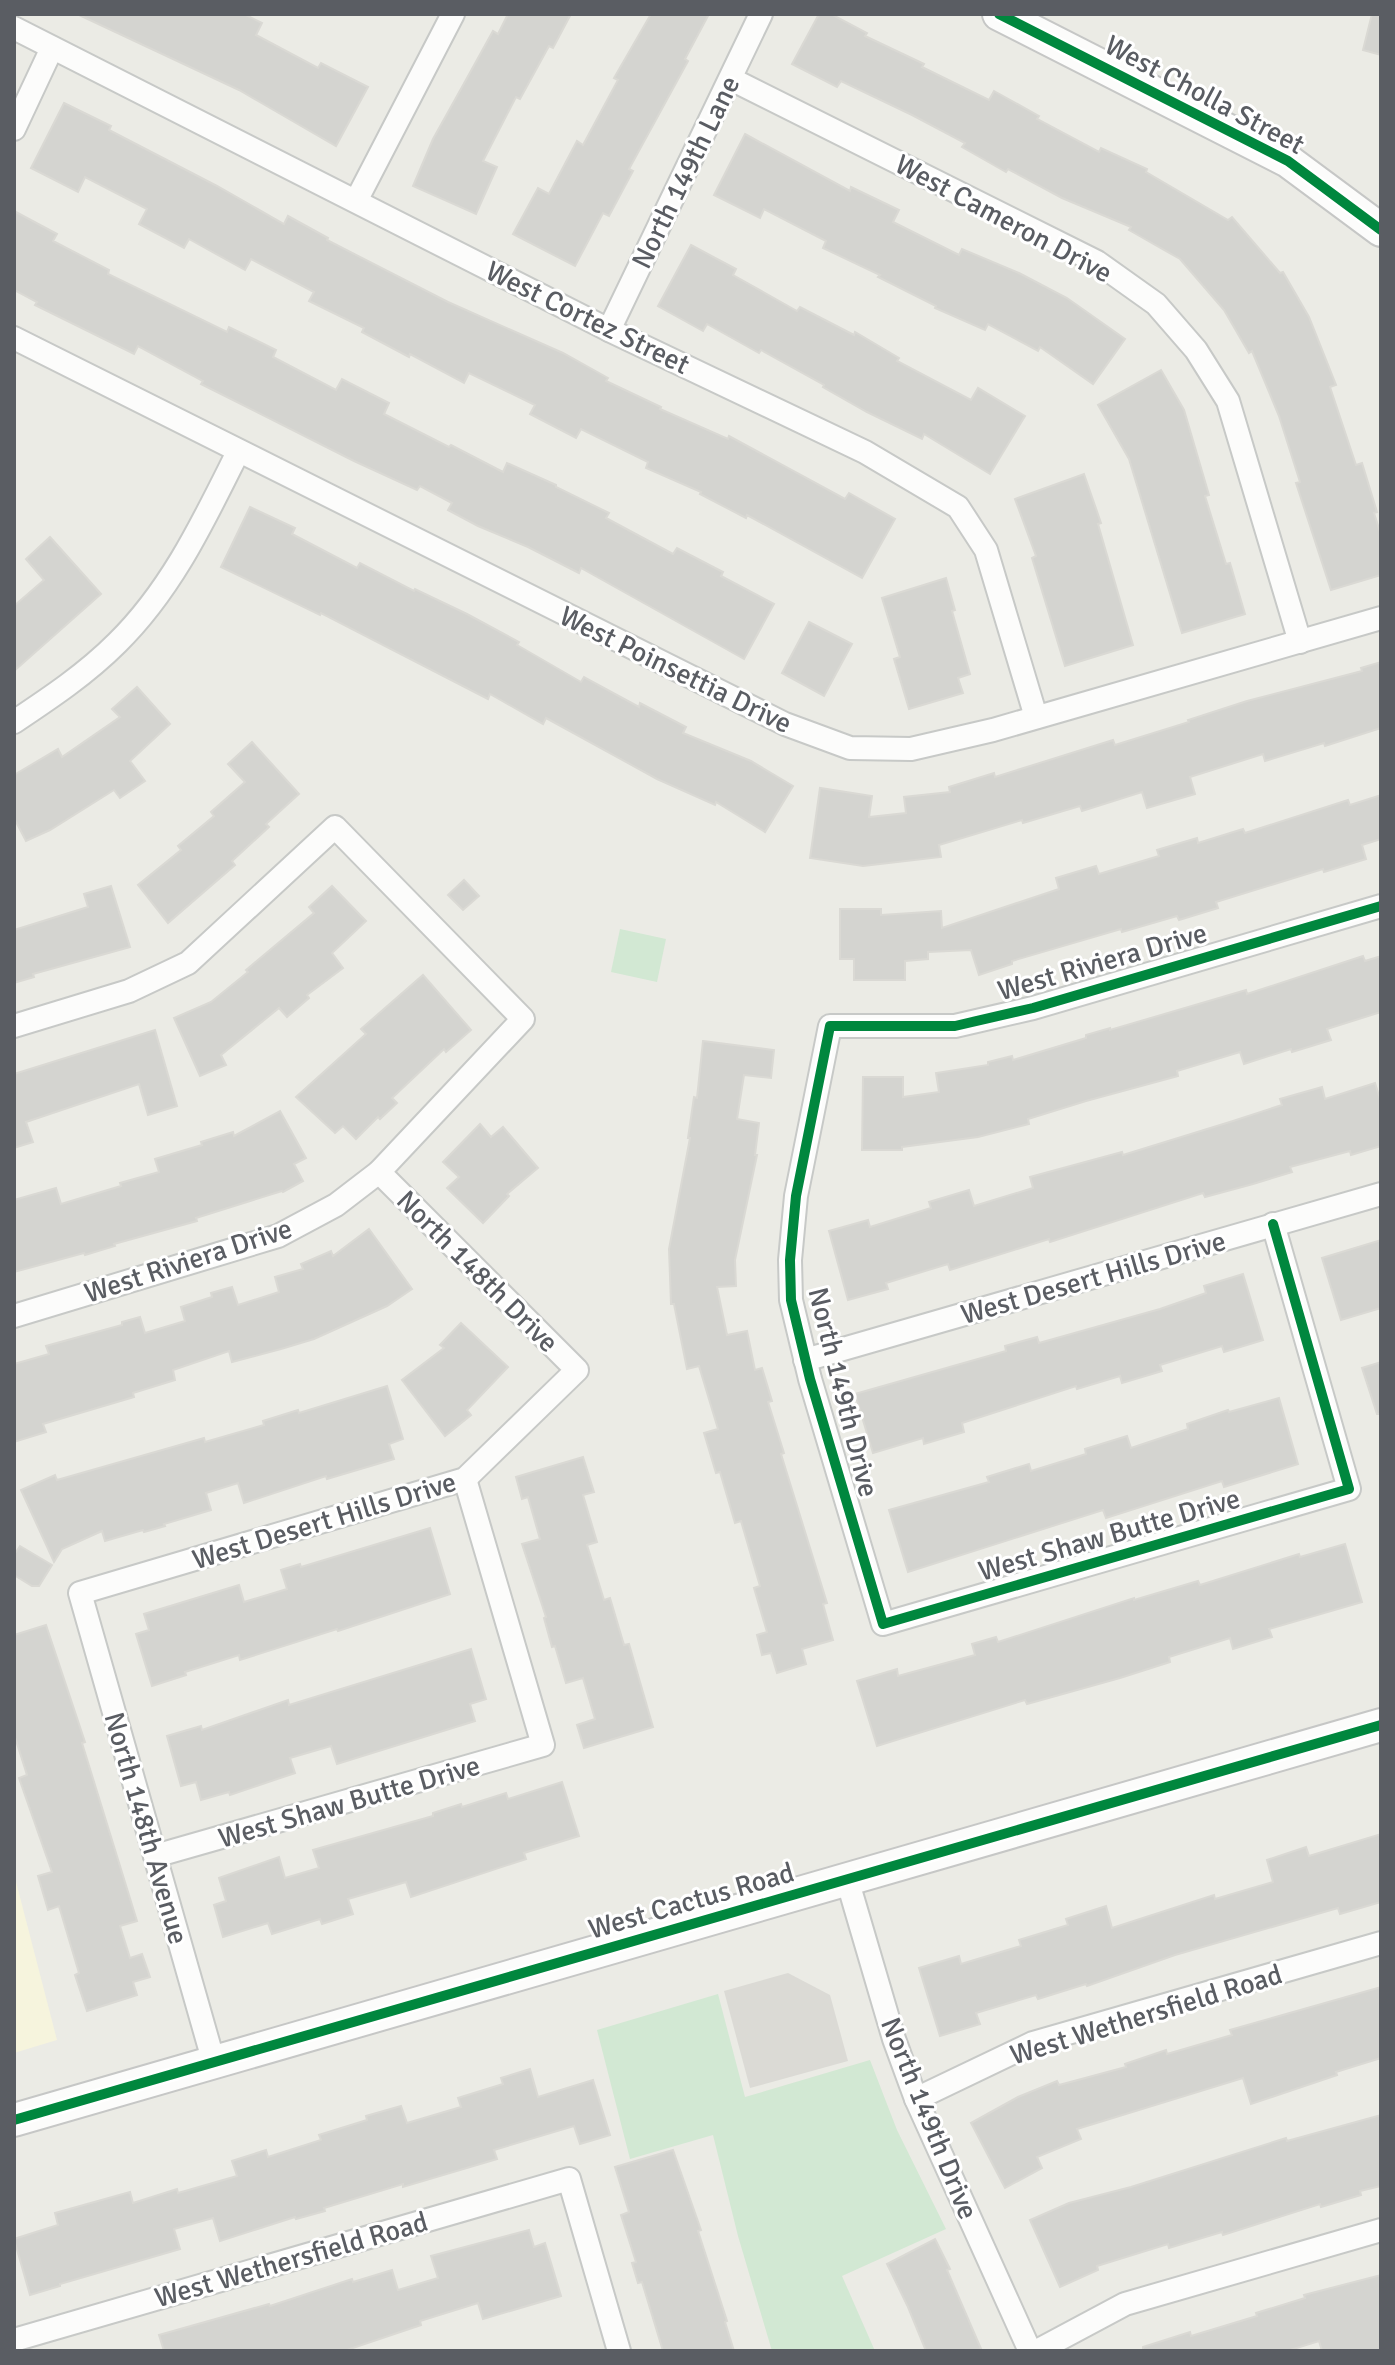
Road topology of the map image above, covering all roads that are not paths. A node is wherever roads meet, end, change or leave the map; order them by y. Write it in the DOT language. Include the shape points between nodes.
graph roads {
  1 [pos="453,14"];
  2 [pos="761,14"];
  3 [pos="999,14"];
  4 [pos="14,28"];
  5 [pos="52,48"];
  6 [pos="731,79"];
  7 [pos="14,129"];
  8 [pos="356,201"];
  9 [pos="1381,230"];
  10 [pos="609,330"];
  11 [pos="14,338"];
  12 [pos="238,452"];
  13 [pos="1381,618"];
  14 [pos="1300,642"];
  15 [pos="1036,717"];
  16 [pos="14,722"];
  17 [pos="1381,906"];
  18 [pos="14,1026"];
  19 [pos="830,1026"];
  20 [pos="379,1172"];
  21 [pos="1381,1194"];
  22 [pos="1273,1224"];
  23 [pos="14,1316"];
  24 [pos="805,1360"];
  25 [pos="577,1370"];
  26 [pos="465,1479"];
  27 [pos="80,1593"];
  28 [pos="883,1624"];
  29 [pos="1381,1725"];
  30 [pos="155,1856"];
  31 [pos="847,1879"];
  32 [pos="1381,1943"];
  33 [pos="214,2063"];
  34 [pos="916,2099"];
  35 [pos="14,2120"];
  36 [pos="1381,2230"];
  37 [pos="14,2340"];
  38 [pos="619,2351"];
  39 [pos="1030,2351"];
  40 [pos="1037,2351"];
  1 -- 8 [label="street"];
  2 -- 6 [label="street, North 149th Lane"];
  3 -- 9 [label="main road, West Cholla Street" via="1288,161"];
  4 -- 5 [label="street, West Cortez Street"];
  5 -- 7 [label="street"];
  5 -- 8 [label="street, West Cortez Street"];
  6 -- 10 [label="street, North 149th Lane"];
  6 -- 14 [label="street, West Cameron Drive" via="1097,262 1156,304 1196,350 1228,401"];
  8 -- 10 [label="street, West Cortez Street"];
  10 -- 15 [label="street, West Cortez Street" via="865,452 958,507 986,550"];
  11 -- 12 [label="street, West Poinsettia Drive"];
  12 -- 15 [label="street, West Poinsettia Drive" via="785,724 850,748 911,749"];
  12 -- 16 [label="street" via="164,587 117,643"];
  13 -- 14 [label="street, West Poinsettia Drive"];
  14 -- 15 [label="street, West Poinsettia Drive"];
  17 -- 19 [label="street, West Riviera Drive" via="955,1026"];
  18 -- 20 [label="street, West Riviera Drive" via="129,991 188,963 335,827 523,1019"];
  19 -- 24 [label="street, North 149th Drive" via="796,1196 790,1260 791,1300"];
  20 -- 23 [label="street, West Riviera Drive" via="336,1205 278,1236"];
  20 -- 25 [label="street, North 148th Drive"];
  21 -- 22 [label="street, West Desert Hills Drive"];
  22 -- 24 [label="street, West Desert Hills Drive"];
  22 -- 28 [label="street, West Shaw Butte Drive" via="1349,1489"];
  24 -- 28 [label="street, North 149th Drive"];
  25 -- 26 [label="street, West Desert Hills Drive"];
  26 -- 27 [label="street, West Desert Hills Drive"];
  26 -- 30 [label="street, West Shaw Butte Drive" via="543,1745"];
  27 -- 30 [label="street, North 148th Avenue"];
  29 -- 31 [label="main road, West Cactus Road"];
  30 -- 33 [label="street, North 148th Avenue"];
  31 -- 33 [label="main road, West Cactus Road"];
  31 -- 34 [label="street, North 149th Drive"];
  32 -- 34 [label="street, West Wethersfield Road" via="1033,2043"];
  33 -- 35 [label="main road, West Cactus Road"];
  34 -- 39 [label="street, North 149th Drive"];
  36 -- 40 [label="street" via="1125,2304"];
  37 -- 38 [label="street, West Wethersfield Road" via="569,2179"];
}
